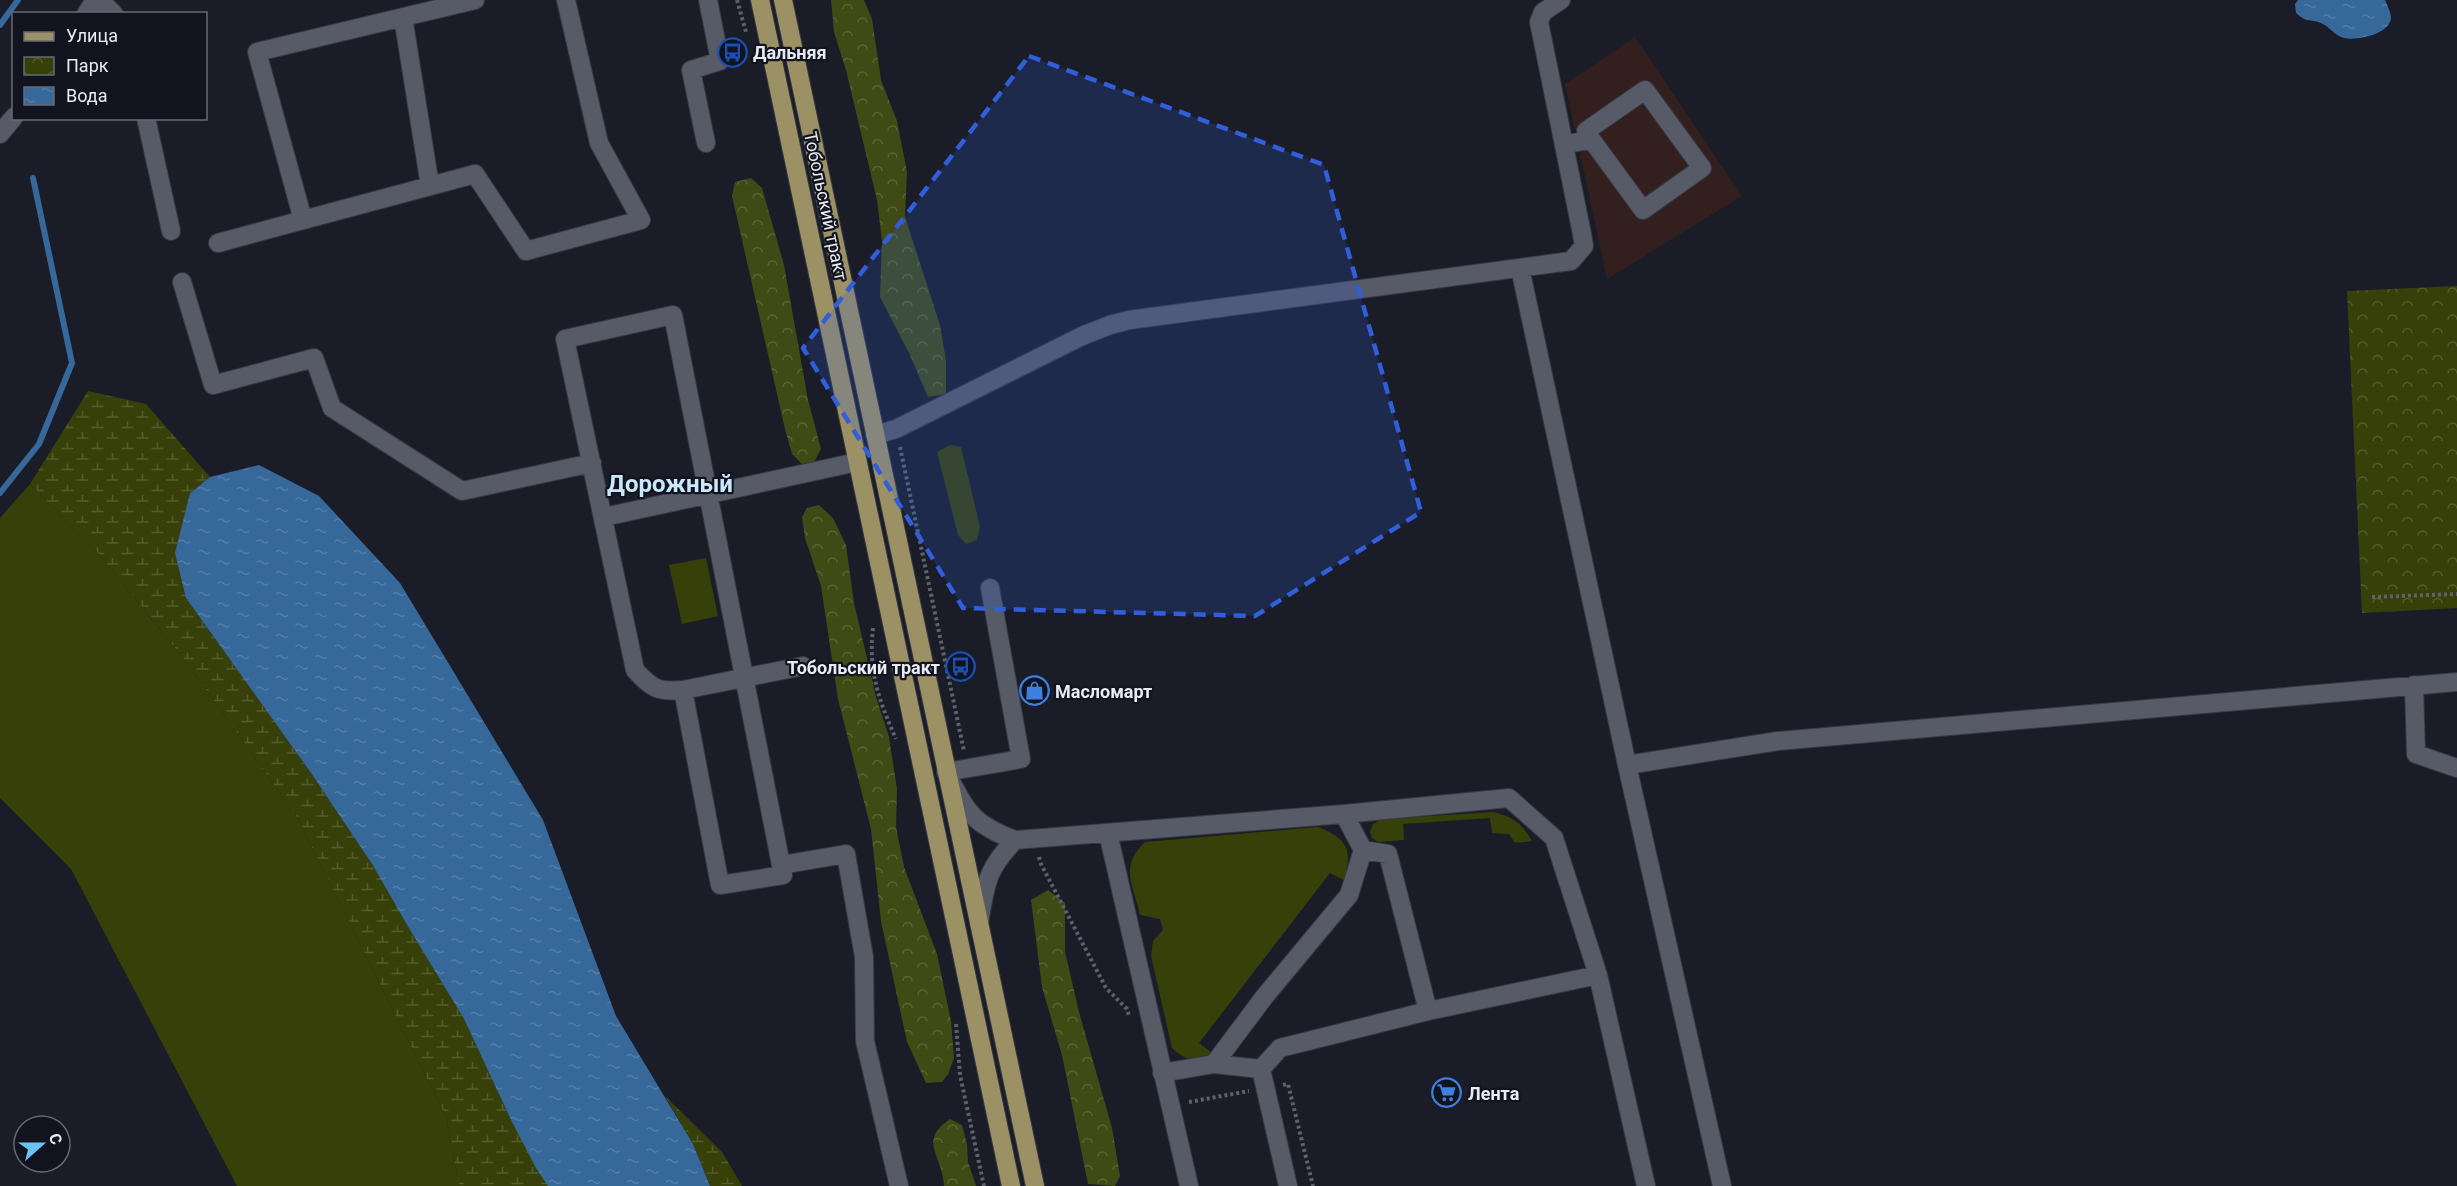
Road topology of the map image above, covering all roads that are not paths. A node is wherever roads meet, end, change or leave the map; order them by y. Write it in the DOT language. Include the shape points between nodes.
graph roads {
  1 [pos="100,0"];
  2 [pos="475,0"];
  3 [pos="566,0"];
  4 [pos="708,0"];
  5 [pos="760,0"];
  6 [pos="783,0"];
  7 [pos="1561,0"];
  8 [pos="112,12"];
  9 [pos="403,17"];
  10 [pos="146,120"];
  11 [pos="1591,139"];
  12 [pos="706,143"];
  13 [pos="1564,145"];
  14 [pos="430,186"];
  15 [pos="303,220"];
  16 [pos="171,231"];
  17 [pos="218,243"];
  18 [pos="1520,268"];
  19 [pos="182,282"];
  20 [pos="875,435"];
  21 [pos="857,462"];
  22 [pos="592,464"];
  23 [pos="710,493"];
  24 [pos="604,517"];
  25 [pos="990,588"];
  26 [pos="803,666"];
  27 [pos="745,677"];
  28 [pos="2457,682"];
  29 [pos="2414,686"];
  30 [pos="683,690"];
  31 [pos="1628,765"];
  32 [pos="2457,768"];
  33 [pos="946,772"];
  34 [pos="1344,814"];
  35 [pos="1108,832"];
  36 [pos="1015,840"];
  37 [pos="1363,850"];
  38 [pos="781,865"];
  39 [pos="979,923"];
  40 [pos="1598,975"];
  41 [pos="1428,1011"];
  42 [pos="1214,1064"];
  43 [pos="1261,1069"];
  44 [pos="1162,1073"];
  45 [pos="898,1186"];
  46 [pos="1011,1186"];
  47 [pos="1035,1186"];
  48 [pos="1189,1186"];
  49 [pos="1288,1186"];
  50 [pos="1646,1186"];
  51 [pos="1722,1186"];
  1 -- 8 [label="street"];
  2 -- 9 [label="street"];
  3 -- 14 [label="street" via="599,143 641,220 526,251 475,174"];
  4 -- 12 [label="street" via="720,61 691,70"];
  5 -- 21 [label="main road, Тобольский тракт"];
  6 -- 20 [label="main road, Тобольский тракт"];
  7 -- 13 [label="street" via="1543,12 1539,22"];
  9 -- 14 [label="street"];
  9 -- 15 [label="street" via="257,52"];
  10 -- 16 [label="street"];
  11 -- 11 [label="street" via="1643,210 1702,168 1645,90 1586,131"];
  11 -- 13 [label="street"];
  13 -- 18 [label="street" via="1584,246 1571,261"];
  14 -- 15 [label="street"];
  15 -- 17 [label="street"];
  18 -- 20 [label="street" via="1129,320 1082,336 896,429"];
  18 -- 31 [label="street"];
  19 -- 22 [label="street" via="213,385 314,358 332,408 462,491"];
  20 -- 33 [label="main road, Тобольский тракт"];
  21 -- 23 [label="street"];
  21 -- 46 [label="main road, Тобольский тракт"];
  22 -- 23 [label="street" via="565,339 674,315"];
  22 -- 24 [label="street"];
  23 -- 24 [label="street"];
  23 -- 27 [label="street"];
  24 -- 30 [label="street" via="635,670 653,688"];
  25 -- 33 [label="street" via="1021,759"];
  26 -- 27 [label="street"];
  27 -- 30 [label="street"];
  27 -- 38 [label="street"];
  28 -- 29 [label="street"];
  29 -- 31 [label="street" via="1778,741"];
  29 -- 32 [label="street" via="2416,754"];
  30 -- 38 [label="street" via="720,885 783,875"];
  31 -- 51 [label="street"];
  33 -- 36 [label="street" via="968,812 992,832"];
  33 -- 39 [label="main road, Тобольский тракт"];
  34 -- 35 [label="street"];
  34 -- 37 [label="street"];
  34 -- 40 [label="street" via="1509,798 1554,838"];
  35 -- 36 [label="street"];
  35 -- 44 [label="street"];
  36 -- 39 [label="street" via="996,860 986,885"];
  37 -- 41 [label="street" via="1388,854"];
  37 -- 42 [label="street" via="1349,895"];
  38 -- 45 [label="street" via="846,854 864,957 865,1041"];
  39 -- 47 [label="main road, Тобольский тракт"];
  40 -- 41 [label="street"];
  40 -- 50 [label="street"];
  41 -- 43 [label="street" via="1280,1048"];
  42 -- 43 [label="street"];
  42 -- 44 [label="street"];
  43 -- 49 [label="street"];
  44 -- 48 [label="street"];
}
